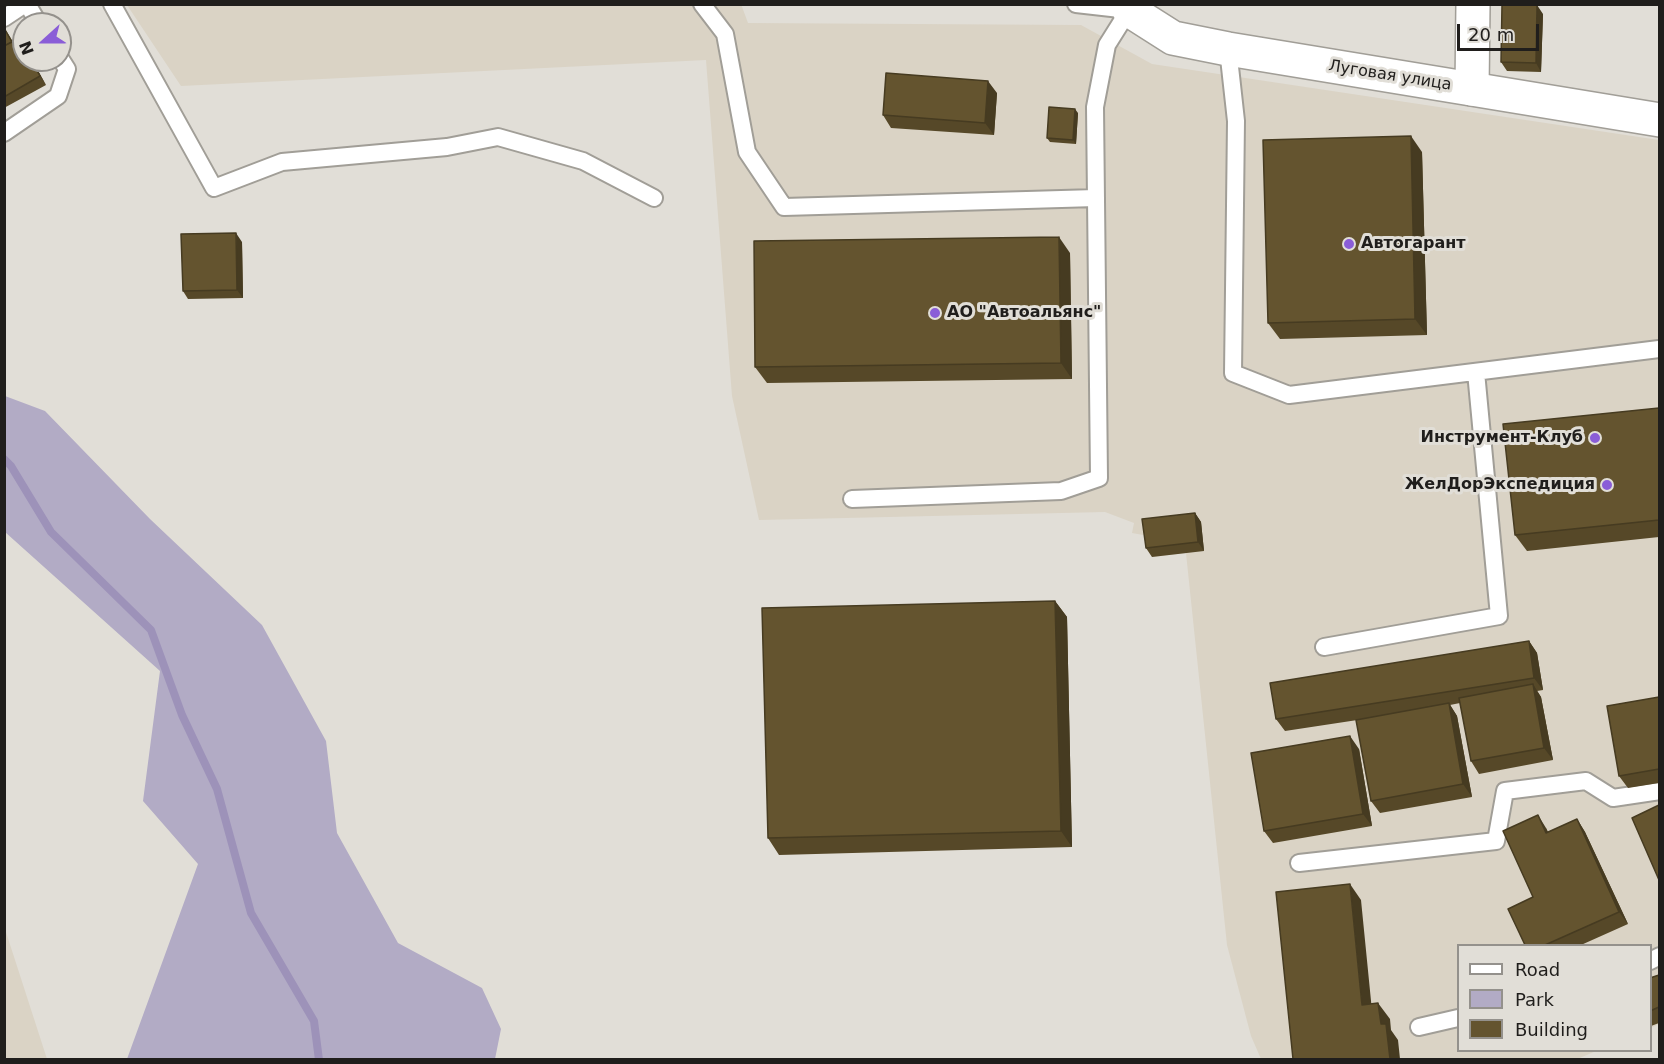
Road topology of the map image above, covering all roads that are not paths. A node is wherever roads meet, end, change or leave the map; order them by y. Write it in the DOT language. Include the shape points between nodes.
graph roads {
  1 [pos="26,4"];
  2 [pos="112,4"];
  3 [pos="702,4"];
  4 [pos="1076,4"];
  5 [pos="1473,4"];
  6 [pos="1128,7"];
  7 [pos="4,18"];
  8 [pos="1228,49"];
  9 [pos="66,72"];
  10 [pos="1472,89"];
  11 [pos="1659,120"];
  12 [pos="4,133"];
  13 [pos="654,198"];
  14 [pos="1096,198"];
  15 [pos="1659,349"];
  16 [pos="1476,372"];
  17 [pos="852,499"];
  18 [pos="1324,647"];
  19 [pos="1659,791"];
  20 [pos="1299,863"];
  21 [pos="1457,1018"];
  22 [pos="1419,1027"];
  1 -- 7 [label="lane"];
  2 -- 13 [label="lane" via="214,188 282,162 447,147 498,137 583,161"];
  3 -- 14 [label="lane" via="725,34 747,152 784,207"];
  4 -- 6 [label="lane"];
  5 -- 10 [label="street"];
  6 -- 8 [label="street, Луговая улица" via="1173,38"];
  6 -- 14 [label="lane" via="1107,45 1095,107"];
  8 -- 10 [label="street, Луговая улица"];
  8 -- 16 [label="lane" via="1236,121 1233,373 1289,395"];
  9 -- 12 [label="lane" via="58,96"];
  10 -- 11 [label="street, Луговая улица"];
  14 -- 17 [label="lane" via="1099,478 1061,491"];
  15 -- 16 [label="lane"];
  16 -- 18 [label="lane" via="1499,616"];
  19 -- 20 [label="lane" via="1613,798 1586,780 1505,791 1496,841"];
  21 -- 22 [label="lane"];
}
